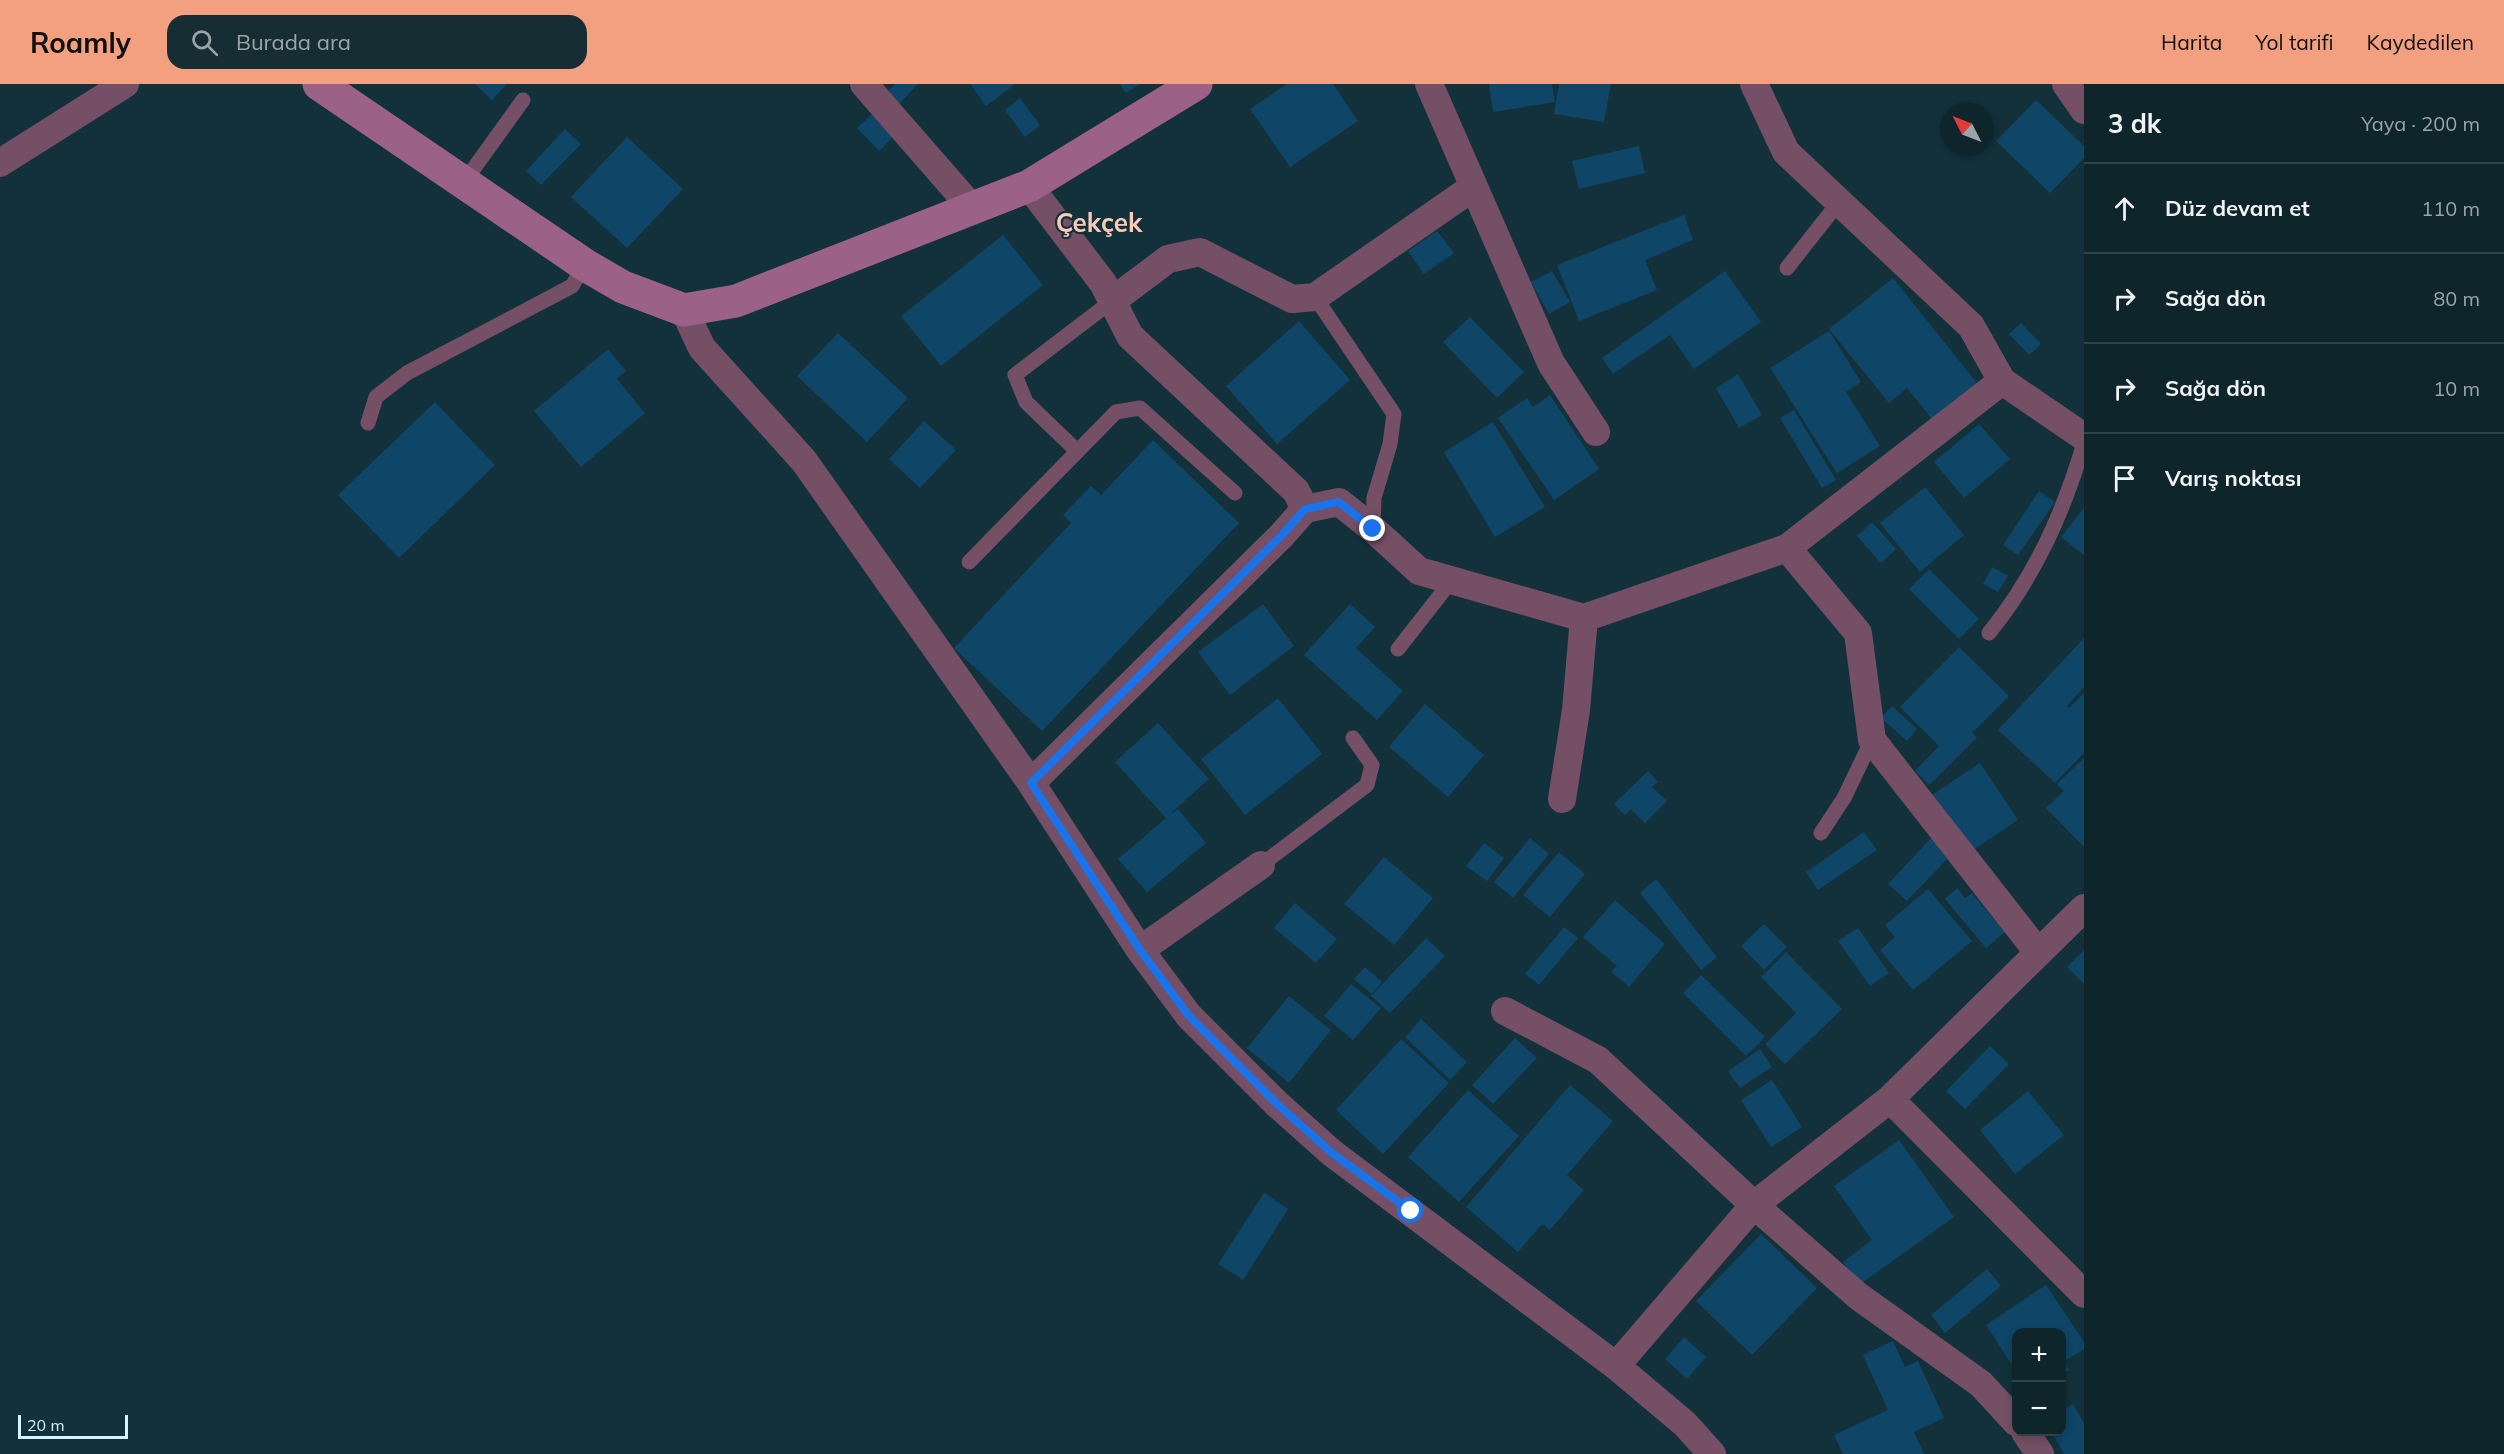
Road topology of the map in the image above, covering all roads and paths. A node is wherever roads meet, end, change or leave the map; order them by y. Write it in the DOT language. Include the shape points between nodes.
graph roads {
  1 [pos="125,84"];
  2 [pos="319,84"];
  3 [pos="864,84"];
  4 [pos="1196,84"];
  5 [pos="1429,84"];
  6 [pos="1754,84"];
  7 [pos="2066,84"];
  8 [pos="523,100"];
  9 [pos="2084,110"];
  10 [pos="0,163"];
  11 [pos="464,182"];
  12 [pos="1029,186"];
  13 [pos="1472,188"];
  14 [pos="1839,202"];
  15 [pos="973,209"];
  16 [pos="585,265"];
  17 [pos="1787,268"];
  18 [pos="1315,297"];
  19 [pos="1112,301"];
  20 [pos="684,310"];
  21 [pos="2002,381"];
  22 [pos="368,423"];
  23 [pos="1596,432"];
  24 [pos="2084,437"];
  25 [pos="2084,443"];
  26 [pos="1077,452"];
  27 [pos="1235,493"];
  28 [pos="1305,509"];
  29 [pos="1373,529"];
  30 [pos="1787,548"];
  31 [pos="969,561"];
  32 [pos="1452,580"];
  33 [pos="1584,618"];
  34 [pos="1989,633"];
  35 [pos="1398,649"];
  36 [pos="1353,738"];
  37 [pos="1872,740"];
  38 [pos="1031,783"];
  39 [pos="1562,799"];
  40 [pos="1821,833"];
  41 [pos="1261,865"];
  42 [pos="2084,908"];
  43 [pos="1140,950"];
  44 [pos="2038,952"];
  45 [pos="1505,1011"];
  46 [pos="1890,1099"];
  47 [pos="1754,1205"];
  48 [pos="2084,1294"];
  49 [pos="1616,1366"];
  50 [pos="2012,1418"];
  51 [pos="2028,1436"];
  52 [pos="1712,1454"];
  53 [pos="2040,1454"];
  1 -- 10 [label="street"];
  2 -- 11 [label="street"];
  3 -- 15 [label="street"];
  4 -- 12 [label="street"];
  5 -- 13 [label="street"];
  6 -- 14 [label="street" via="1786,152"];
  7 -- 9 [label="street"];
  8 -- 11 [label="lane"];
  11 -- 16 [label="street"];
  12 -- 15 [label="street"];
  12 -- 19 [label="street" via="1103,283"];
  13 -- 18 [label="street"];
  13 -- 23 [label="street" via="1551,363"];
  14 -- 17 [label="lane"];
  14 -- 21 [label="street" via="1971,326"];
  15 -- 20 [label="street" via="736,301"];
  16 -- 20 [label="street" via="623,287"];
  16 -- 22 [label="lane" via="572,286 407,373 376,397"];
  18 -- 19 [label="street" via="1292,299 1200,252 1168,259"];
  18 -- 29 [label="lane" via="1394,414 1390,444 1374,498"];
  19 -- 26 [label="lane" via="1015,375 1026,402"];
  19 -- 28 [label="street" via="1130,336 1296,491"];
  20 -- 38 [label="street" via="702,348 804,461"];
  21 -- 24 [label="street"];
  21 -- 30 [label="street"];
  25 -- 34 [label="lane" via="2051,537 2015,601"];
  26 -- 27 [label="lane" via="1116,412 1140,408"];
  26 -- 31 [label="lane"];
  28 -- 29 [label="street" via="1339,502"];
  28 -- 38 [label="street"];
  29 -- 32 [label="street" via="1419,571"];
  30 -- 33 [label="street"];
  30 -- 37 [label="street" via="1858,633"];
  32 -- 33 [label="street"];
  32 -- 35 [label="lane"];
  33 -- 39 [label="street" via="1576,710"];
  36 -- 41 [label="lane" via="1372,765 1367,786"];
  37 -- 40 [label="lane" via="1844,798"];
  37 -- 44 [label="street"];
  38 -- 43 [label="street"];
  41 -- 43 [label="street"];
  42 -- 44 [label="street"];
  43 -- 49 [label="street" via="1189,1016 1332,1153"];
  44 -- 46 [label="street"];
  45 -- 47 [label="street" via="1598,1060"];
  46 -- 47 [label="street"];
  46 -- 48 [label="street"];
  47 -- 49 [label="street"];
  47 -- 50 [label="street" via="1858,1296 1981,1384"];
  49 -- 52 [label="street" via="1685,1424"];
  51 -- 53 [label="street"];
}
